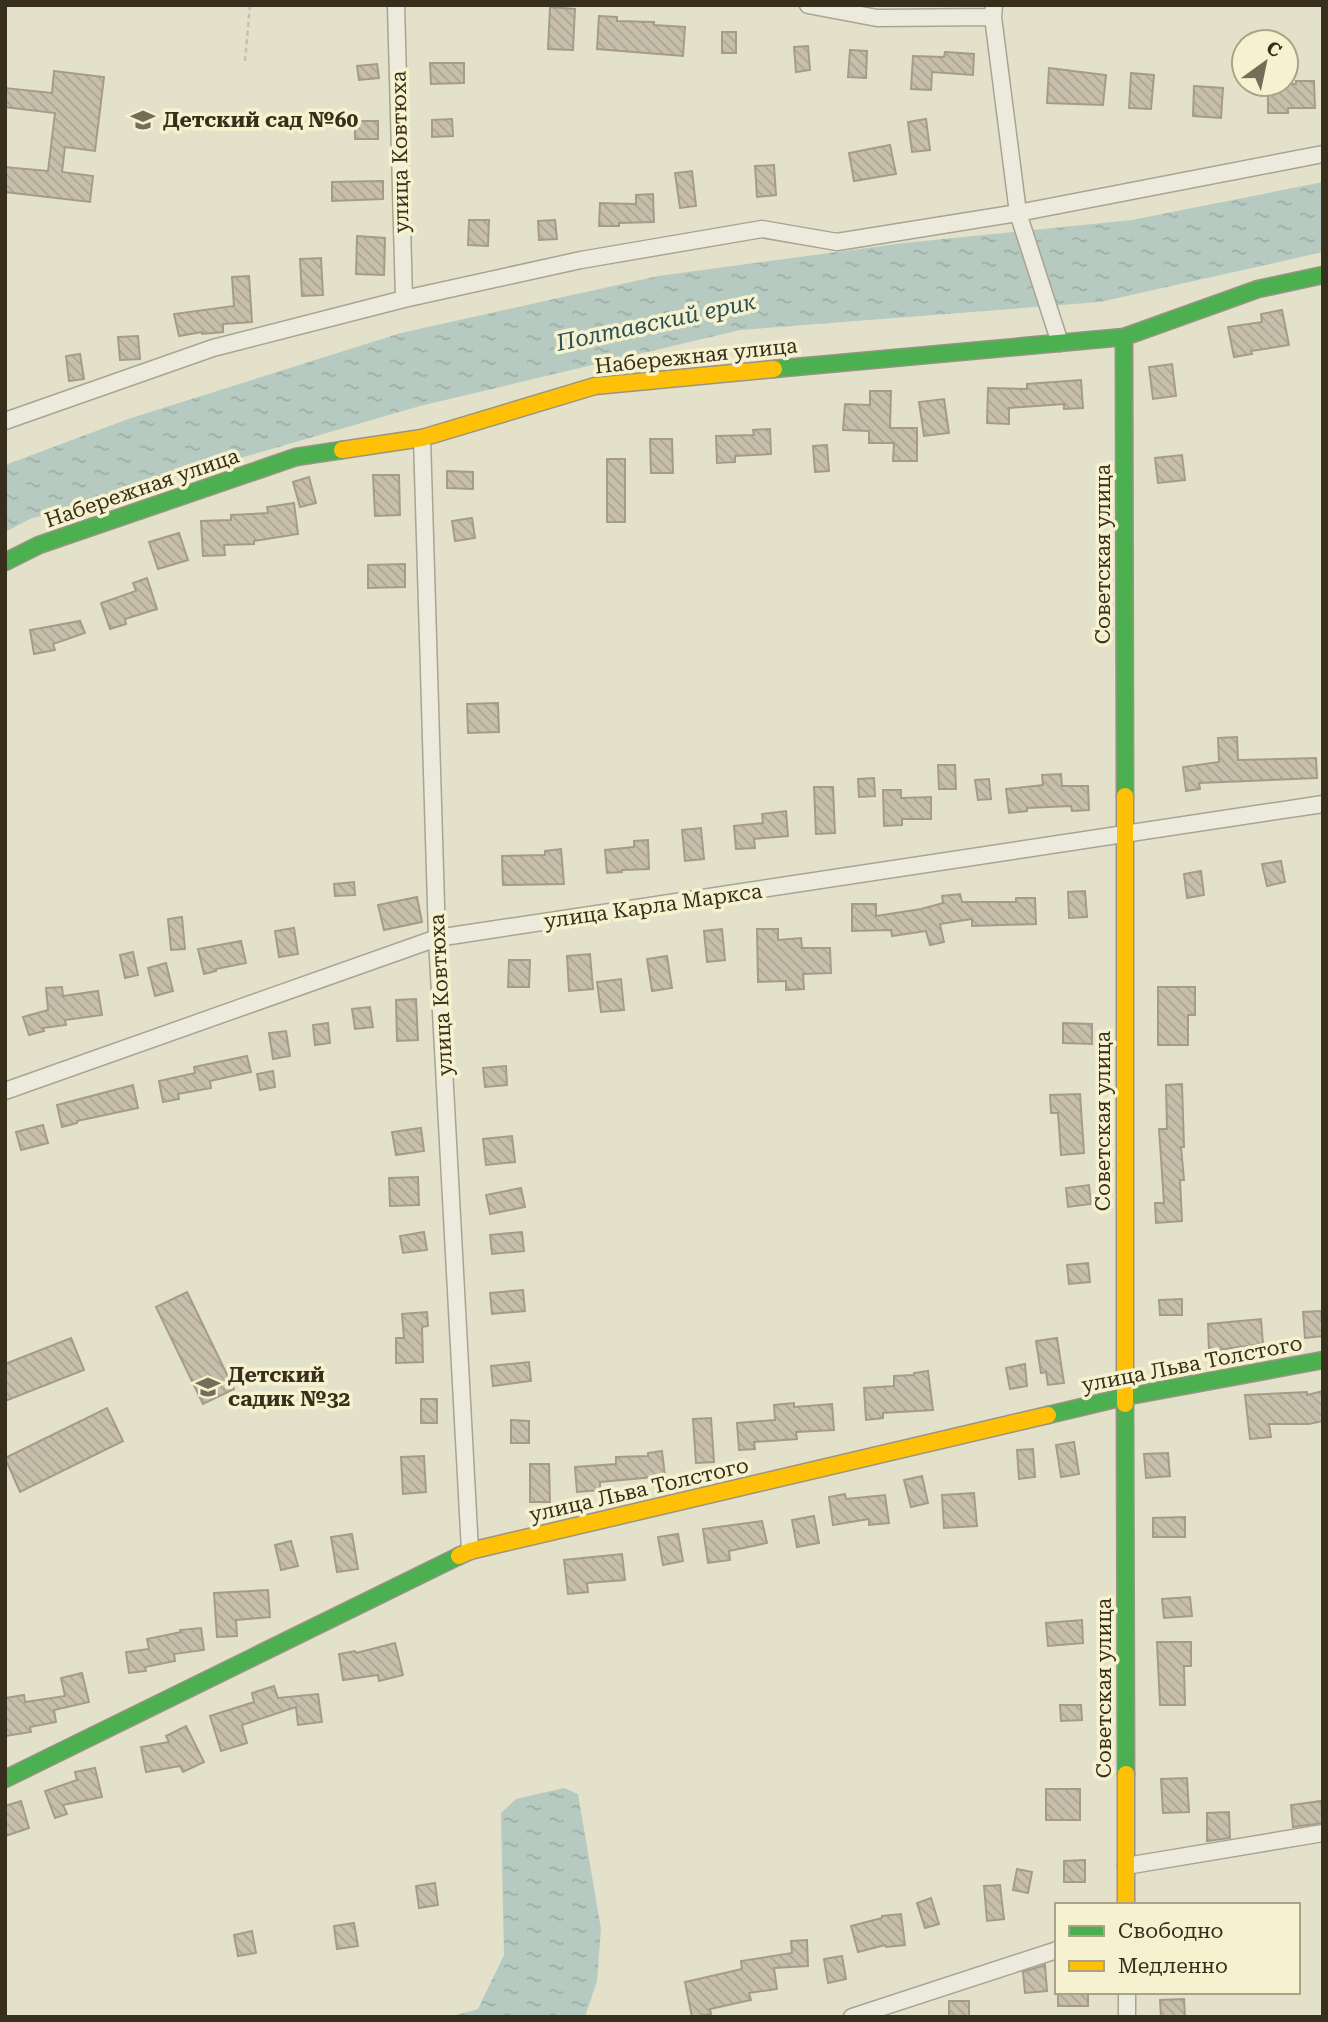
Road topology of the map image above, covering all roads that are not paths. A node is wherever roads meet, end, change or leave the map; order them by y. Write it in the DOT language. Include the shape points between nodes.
graph roads {
  1 [pos="396,5"];
  2 [pos="808,5"];
  3 [pos="993,11"];
  4 [pos="1323,155"];
  5 [pos="1018,213"];
  6 [pos="1323,275"];
  7 [pos="404,299"];
  8 [pos="1125,337"];
  9 [pos="1060,343"];
  10 [pos="5,421"];
  11 [pos="422,438"];
  12 [pos="5,562"];
  13 [pos="1323,804"];
  14 [pos="1125,835"];
  15 [pos="438,938"];
  16 [pos="5,1091"];
  17 [pos="1323,1360"];
  18 [pos="1124,1397"];
  19 [pos="470,1551"];
  20 [pos="5,1779"];
  21 [pos="1323,1833"];
  22 [pos="1126,1866"];
  23 [pos="1126,1903"];
  24 [pos="1055,1951"];
  25 [pos="1127,1994"];
  26 [pos="852,2017"];
  27 [pos="1127,2017"];
  1 -- 7 [label="street, улица Ковтюха"];
  2 -- 3 [label="street" via="877,18"];
  3 -- 5 [label="street"];
  4 -- 5 [label="street"];
  5 -- 7 [label="street" via="837,242 762,229 581,260"];
  5 -- 9 [label="street"];
  6 -- 8 [label="street, Набережная улица" via="1258,289"];
  7 -- 10 [label="street" via="213,348"];
  8 -- 9 [label="street, Набережная улица"];
  8 -- 14 [label="street, Советская улица"];
  9 -- 11 [label="street, Набережная улица" via="595,386"];
  11 -- 12 [label="street, Набережная улица" via="296,457 39,545"];
  11 -- 15 [label="street, улица Ковтюха"];
  13 -- 14 [label="street, улица Карла Маркса"];
  14 -- 15 [label="street, улица Карла Маркса"];
  14 -- 18 [label="street, Советская улица"];
  15 -- 16 [label="street, улица Карла Маркса"];
  15 -- 19 [label="street, улица Ковтюха"];
  17 -- 18 [label="street, улица Льва Толстого"];
  18 -- 19 [label="street, улица Льва Толстого"];
  18 -- 22 [label="street, Советская улица"];
  19 -- 20 [label="street, улица Льва Толстого"];
  21 -- 22 [label="street"];
  22 -- 23 [label="street, Советская улица"];
  24 -- 26 [label="street"];
  25 -- 27 [label="street"];
}
